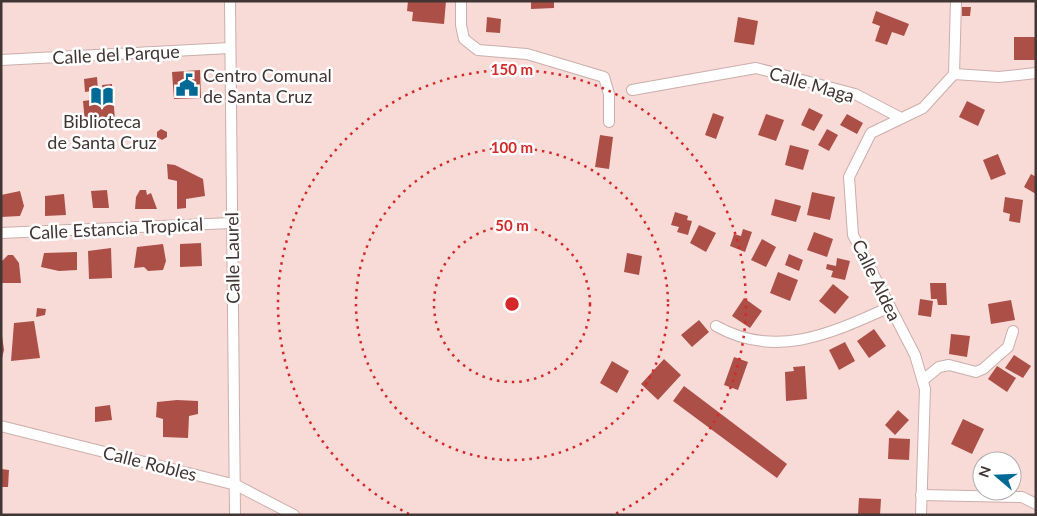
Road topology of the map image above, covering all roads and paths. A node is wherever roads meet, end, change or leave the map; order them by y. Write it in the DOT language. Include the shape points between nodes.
graph roads {
  1 [pos="230,1"];
  2 [pos="461,1"];
  3 [pos="956,1"];
  4 [pos="230,48"];
  5 [pos="1,60"];
  6 [pos="1036,73"];
  7 [pos="954,74"];
  8 [pos="632,90"];
  9 [pos="901,118"];
  10 [pos="609,122"];
  11 [pos="231,222"];
  12 [pos="1,233"];
  13 [pos="890,307"];
  14 [pos="716,326"];
  15 [pos="1013,331"];
  16 [pos="922,380"];
  17 [pos="1,426"];
  18 [pos="236,485"];
  19 [pos="921,494"];
  20 [pos="1036,504"];
  21 [pos="235,515"];
  22 [pos="294,515"];
  23 [pos="920,515"];
  1 -- 4 [label="street, Calle Laurel"];
  2 -- 10 [label="street" via="464,39 478,50 528,54 604,76 609,94"];
  3 -- 7 [label="street"];
  4 -- 5 [label="street, Calle del Parque"];
  4 -- 11 [label="street, Calle Laurel"];
  6 -- 7 [label="street" via="999,77"];
  7 -- 9 [label="street, Calle Aldea" via="923,108"];
  8 -- 9 [label="street, Calle Maga" via="756,68 855,94"];
  9 -- 13 [label="street, Calle Aldea" via="871,133 849,177 854,235"];
  11 -- 12 [label="street, Calle Estancia Tropical"];
  11 -- 18 [label="street, Calle Laurel"];
  13 -- 14 [label="street" via="838,330 804,340 751,341"];
  13 -- 16 [label="street, Calle Aldea" via="915,355"];
  15 -- 16 [label="street" via="1008,347 983,369 976,372 949,365 939,367"];
  16 -- 19 [label="street, Calle Aldea" via="925,389"];
  17 -- 18 [label="street, Calle Robles"];
  18 -- 21 [label="street, Calle Laurel"];
  18 -- 22 [label="street, Calle Robles"];
  19 -- 20 [label="street" via="1022,497"];
  19 -- 23 [label="street, Calle Aldea"];
}
